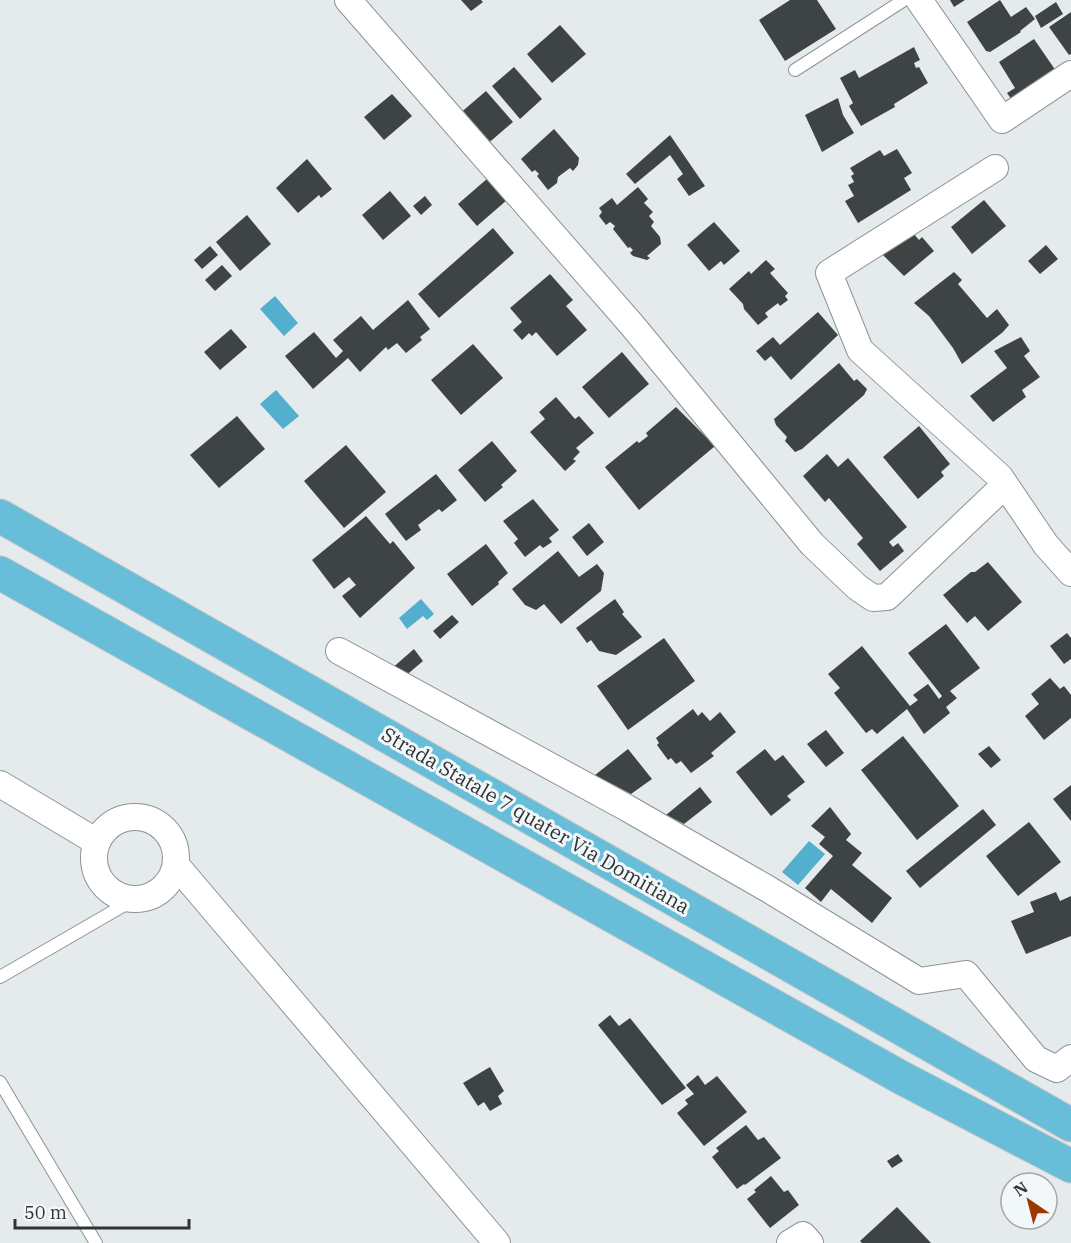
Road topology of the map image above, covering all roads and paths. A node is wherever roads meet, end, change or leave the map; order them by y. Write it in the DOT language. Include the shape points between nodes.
graph roads {
  1 [pos="348,0"];
  2 [pos="904,0"];
  3 [pos="919,0"];
  4 [pos="795,70"];
  5 [pos="1071,74"];
  6 [pos="995,168"];
  7 [pos="1005,485"];
  8 [pos="0,516"];
  9 [pos="0,573"];
  10 [pos="1071,573"];
  11 [pos="339,651"];
  12 [pos="0,784"];
  13 [pos="97,842"];
  14 [pos="176,865"];
  15 [pos="133,900"];
  16 [pos="0,977"];
  17 [pos="1071,1058"];
  18 [pos="0,1082"];
  19 [pos="1071,1125"];
  20 [pos="1071,1166"];
  21 [pos="96,1243"];
  22 [pos="497,1243"];
  23 [pos="790,1243"];
  24 [pos="810,1243"];
  1 -- 7 [label="street" via="632,325 812,544 857,587 873,598 887,597"];
  2 -- 4 [label="lane"];
  3 -- 5 [label="street" via="1002,120"];
  6 -- 7 [label="street" via="830,273 860,350"];
  7 -- 10 [label="street" via="1046,545"];
  8 -- 19 [label="highway, Strada Statale 7 quater Via Domitiana"];
  9 -- 20 [label="highway" via="892,1072"];
  11 -- 17 [label="street" via="627,808 919,981 966,974 1036,1059 1057,1069"];
  12 -- 13 [label="street"];
  13 -- 14 [label="street" via="114,823 140,817 153,821 172,839"];
  13 -- 15 [label="street" via="94,868 100,880 108,890"];
  14 -- 15 [label="street" via="156,894"];
  14 -- 22 [label="street"];
  15 -- 16 [label="lane"];
  18 -- 21 [label="lane"];
  23 -- 24 [label="street" via="803,1235"];
}
